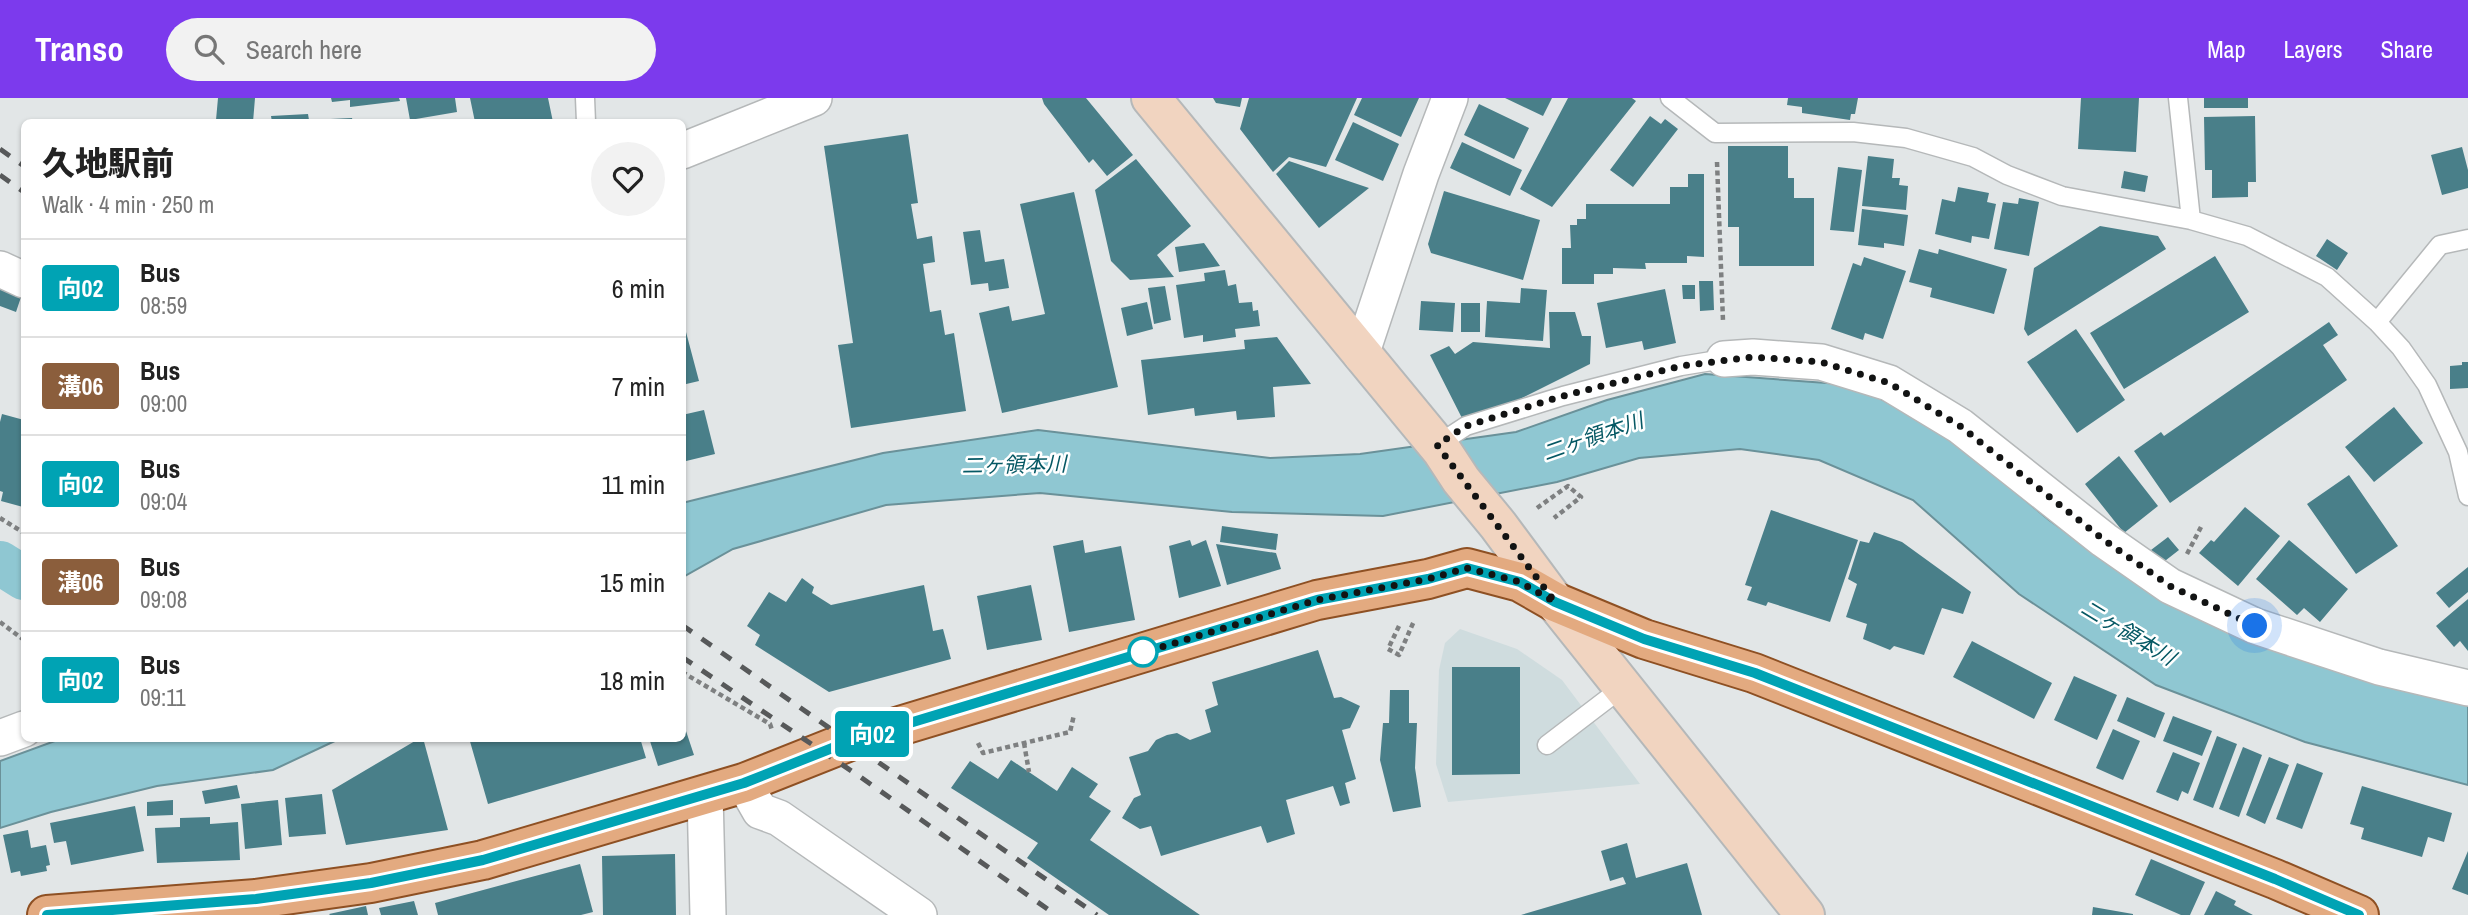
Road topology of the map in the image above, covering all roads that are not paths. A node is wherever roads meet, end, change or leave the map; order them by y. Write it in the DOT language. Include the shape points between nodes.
graph roads {
  1 [pos="585,98"];
  2 [pos="814,98"];
  3 [pos="1151,98"];
  4 [pos="1450,98"];
  5 [pos="1670,98"];
  6 [pos="2178,98"];
  7 [pos="586,119"];
  8 [pos="686,149"];
  9 [pos="2191,220"];
  10 [pos="2468,239"];
  11 [pos="0,269"];
  12 [pos="21,279"];
  13 [pos="2377,323"];
  14 [pos="1361,355"];
  15 [pos="1724,359"];
  16 [pos="1439,448"];
  17 [pos="2468,496"];
  18 [pos="1555,602"];
  19 [pos="1623,687"];
  20 [pos="2468,688"];
  21 [pos="21,730"];
  22 [pos="0,738"];
  23 [pos="1546,745"];
  24 [pos="744,783"];
  25 [pos="705,793"];
  26 [pos="258,907"];
  27 [pos="47,915"];
  28 [pos="708,915"];
  29 [pos="919,915"];
  30 [pos="1805,915"];
  31 [pos="2359,915"];
  1 -- 7 [label="lane"];
  2 -- 8 [label="street"];
  3 -- 14 [label="street"];
  4 -- 14 [label="street"];
  5 -- 9 [label="lane" via="1716,133 1853,132 1906,138 1973,157 2062,196"];
  6 -- 9 [label="lane"];
  9 -- 13 [label="lane" via="2247,236 2327,277"];
  10 -- 13 [label="lane" via="2440,245"];
  11 -- 12 [label="street"];
  13 -- 17 [label="lane" via="2427,385 2458,452"];
  14 -- 16 [label="street"];
  15 -- 16 [label="lane" via="1563,396 1466,426"];
  15 -- 20 [label="street" via="1821,362 1889,383 1960,426 2170,586 2255,626 2379,667"];
  16 -- 18 [label="street"];
  18 -- 19 [label="street"];
  18 -- 24 [label="main road" via="1520,582 1467,568 1317,600 850,741"];
  18 -- 31 [label="main road" via="1644,639 1755,673"];
  19 -- 23 [label="lane"];
  19 -- 30 [label="street"];
  21 -- 22 [label="street"];
  24 -- 25 [label="main road"];
  24 -- 29 [label="street" via="760,811 779,818"];
  25 -- 26 [label="main road" via="483,860"];
  25 -- 28 [label="street"];
  26 -- 27 [label="main road"];
}
